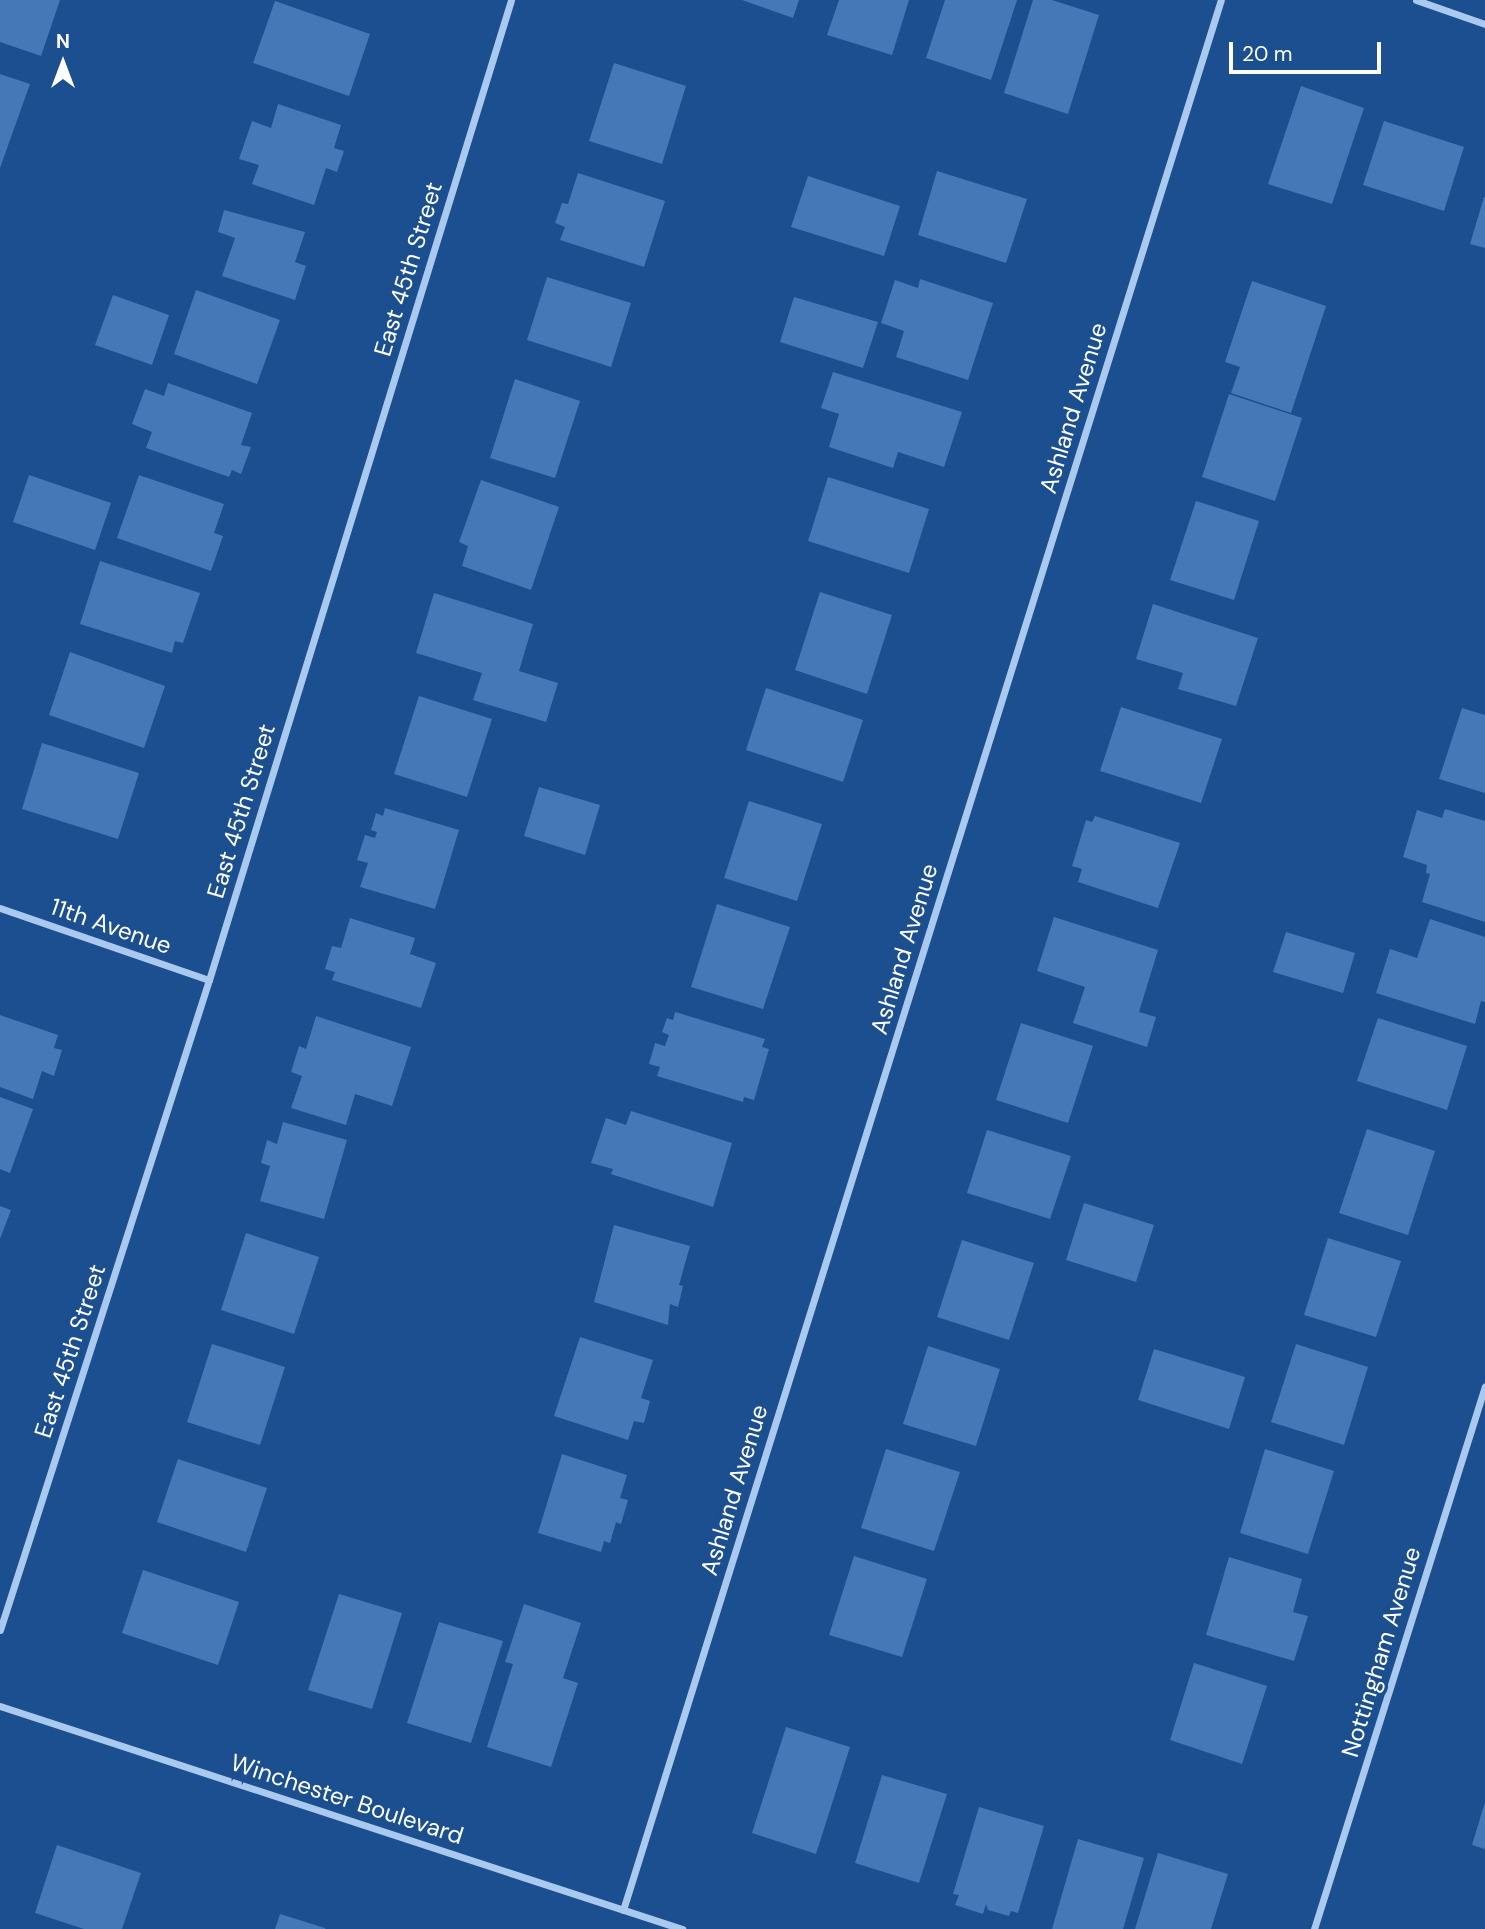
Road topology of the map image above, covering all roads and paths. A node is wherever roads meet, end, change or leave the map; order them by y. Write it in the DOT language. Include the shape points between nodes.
graph roads {
  1 [pos="512,0"];
  2 [pos="1222,0"];
  3 [pos="1416,0"];
  4 [pos="1485,24"];
  5 [pos="0,908"];
  6 [pos="209,980"];
  7 [pos="1485,1386"];
  8 [pos="0,1630"];
  9 [pos="0,1706"];
  10 [pos="622,1910"];
  11 [pos="682,1929"];
  12 [pos="1314,1929"];
  1 -- 6 [label="street, East 45th Street"];
  2 -- 10 [label="street, Ashland Avenue"];
  3 -- 4 [label="street"];
  5 -- 6 [label="street, 11th Avenue"];
  6 -- 8 [label="street, East 45th Street"];
  7 -- 12 [label="street, Nottingham Avenue"];
  9 -- 10 [label="street, Winchester Boulevard"];
  10 -- 11 [label="street, Winchester Boulevard"];
}
